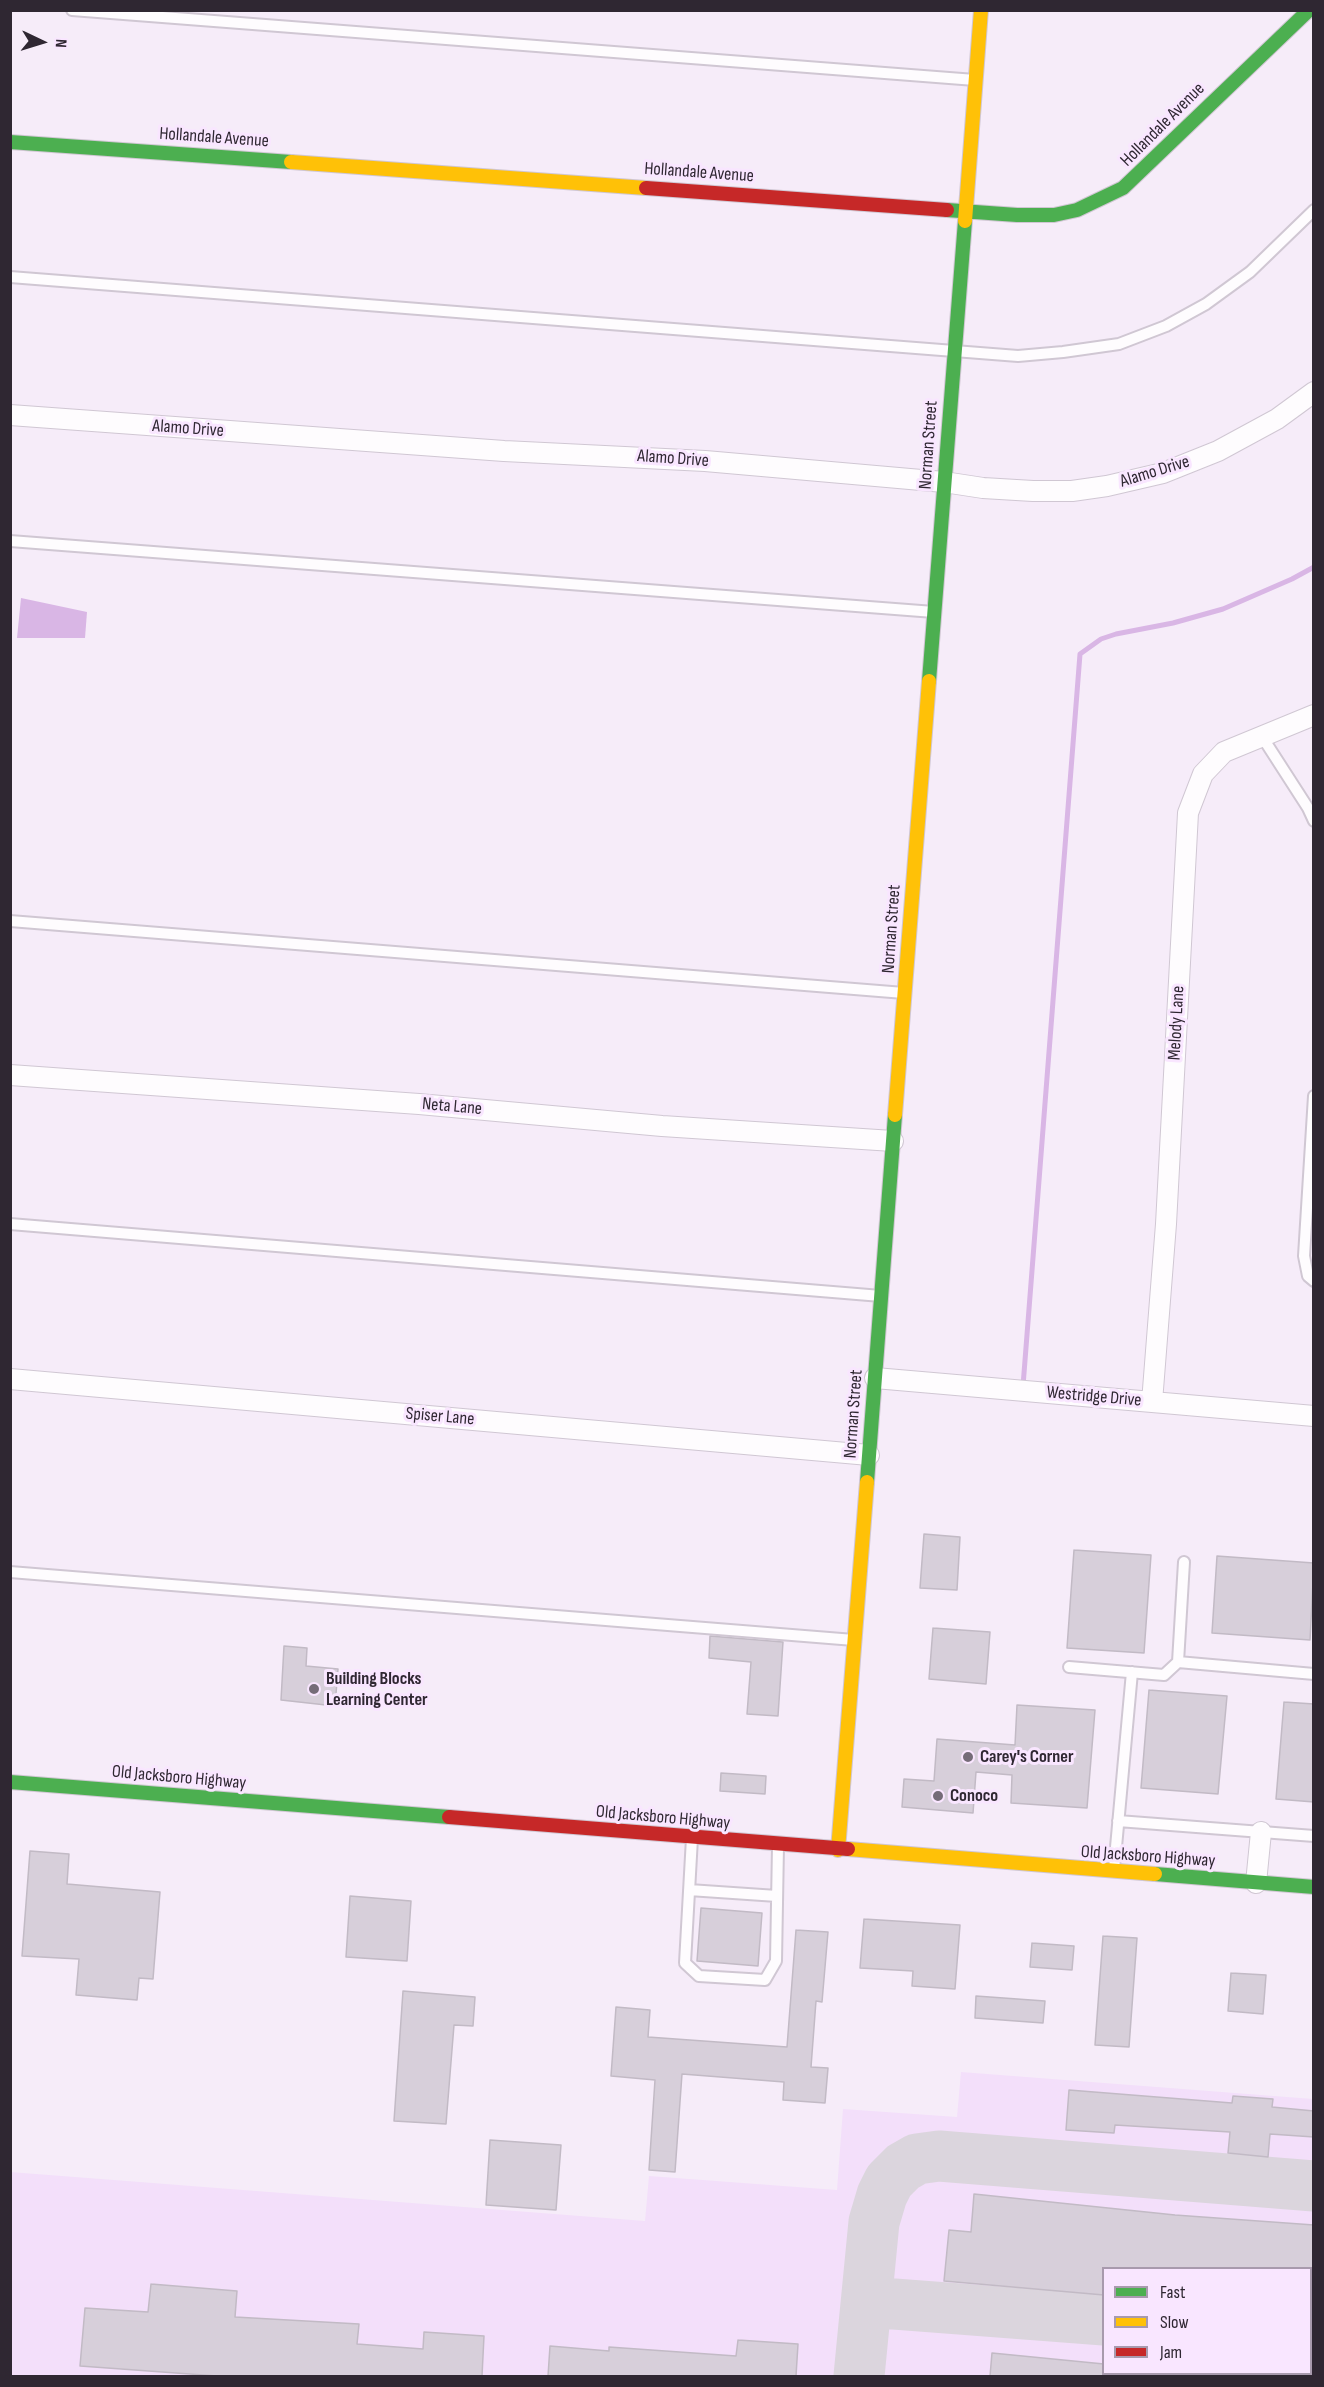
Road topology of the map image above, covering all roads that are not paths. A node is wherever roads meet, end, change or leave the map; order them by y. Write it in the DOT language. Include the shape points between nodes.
graph roads {
  1 [pos="72,10"];
  2 [pos="981,10"];
  3 [pos="1310,10"];
  4 [pos="976,80"];
  5 [pos="10,142"];
  6 [pos="966,210"];
  7 [pos="1314,210"];
  8 [pos="10,277"];
  9 [pos="955,351"];
  10 [pos="1314,393"];
  11 [pos="10,415"];
  12 [pos="945,482"];
  13 [pos="10,541"];
  14 [pos="934,612"];
  15 [pos="1314,715"];
  16 [pos="1261,735"];
  17 [pos="1314,821"];
  18 [pos="10,921"];
  19 [pos="905,993"];
  20 [pos="10,1075"];
  21 [pos="1314,1096"];
  22 [pos="893,1141"];
  23 [pos="10,1224"];
  24 [pos="1314,1281"];
  25 [pos="881,1296"];
  26 [pos="10,1378"];
  27 [pos="875,1378"];
  28 [pos="1152,1402"];
  29 [pos="1314,1416"];
  30 [pos="869,1455"];
  31 [pos="1184,1562"];
  32 [pos="10,1572"];
  33 [pos="854,1640"];
  34 [pos="1178,1662"];
  35 [pos="1069,1667"];
  36 [pos="1132,1672"];
  37 [pos="1314,1674"];
  38 [pos="10,1782"];
  39 [pos="1118,1821"];
  40 [pos="1261,1832"];
  41 [pos="1314,1836"];
  42 [pos="692,1838"];
  43 [pos="778,1845"];
  44 [pos="838,1850"];
  45 [pos="1113,1872"];
  46 [pos="1256,1883"];
  47 [pos="1314,1887"];
  48 [pos="689,1890"];
  49 [pos="777,1896"];
  1 -- 4 [label="lane"];
  2 -- 4 [label="street, Norman Street"];
  3 -- 6 [label="street, Hollandale Avenue" via="1123,188 1077,210 1054,215"];
  4 -- 6 [label="street, Norman Street"];
  5 -- 6 [label="street, Hollandale Avenue"];
  6 -- 9 [label="street, Norman Street"];
  7 -- 9 [label="lane" via="1250,272 1206,304 1166,326 1119,344 1063,352 1018,356"];
  8 -- 9 [label="lane"];
  9 -- 12 [label="street, Norman Street"];
  10 -- 12 [label="street, Alamo Drive" via="1228,446 1163,473 1071,491"];
  11 -- 12 [label="street, Alamo Drive" via="493,451 705,460"];
  12 -- 14 [label="street, Norman Street"];
  13 -- 14 [label="lane"];
  14 -- 19 [label="street, Norman Street"];
  15 -- 16 [label="street, Melody Lane"];
  16 -- 17 [label="lane"];
  16 -- 28 [label="street, Melody Lane" via="1224,752 1203,774 1188,813 1166,1224"];
  18 -- 19 [label="lane"];
  19 -- 22 [label="street, Norman Street"];
  20 -- 22 [label="street, Neta Lane"];
  21 -- 24 [label="lane" via="1304,1256 1308,1276"];
  22 -- 25 [label="street, Norman Street"];
  23 -- 25 [label="lane"];
  25 -- 27 [label="street, Norman Street"];
  26 -- 30 [label="street, Spiser Lane"];
  27 -- 28 [label="street, Westridge Drive"];
  27 -- 30 [label="street, Norman Street"];
  28 -- 29 [label="street, Westridge Drive"];
  30 -- 33 [label="street, Norman Street"];
  31 -- 34 [label="lane"];
  32 -- 33 [label="lane"];
  33 -- 44 [label="street, Norman Street"];
  34 -- 36 [label="lane" via="1164,1675"];
  34 -- 37 [label="lane"];
  35 -- 36 [label="lane"];
  36 -- 39 [label="lane"];
  38 -- 42 [label="street, Old Jacksboro Highway"];
  39 -- 40 [label="lane"];
  39 -- 45 [label="lane"];
  40 -- 41 [label="lane"];
  40 -- 46 [label="street"];
  42 -- 43 [label="street, Old Jacksboro Highway"];
  42 -- 48 [label="lane"];
  43 -- 44 [label="street, Old Jacksboro Highway"];
  43 -- 49 [label="lane"];
  44 -- 45 [label="street, Old Jacksboro Highway"];
  45 -- 46 [label="street, Old Jacksboro Highway"];
  46 -- 47 [label="street, Old Jacksboro Highway"];
  48 -- 49 [label="lane"];
  48 -- 49 [label="lane" via="685,1963 699,1976 765,1980 776,1961"];
}
